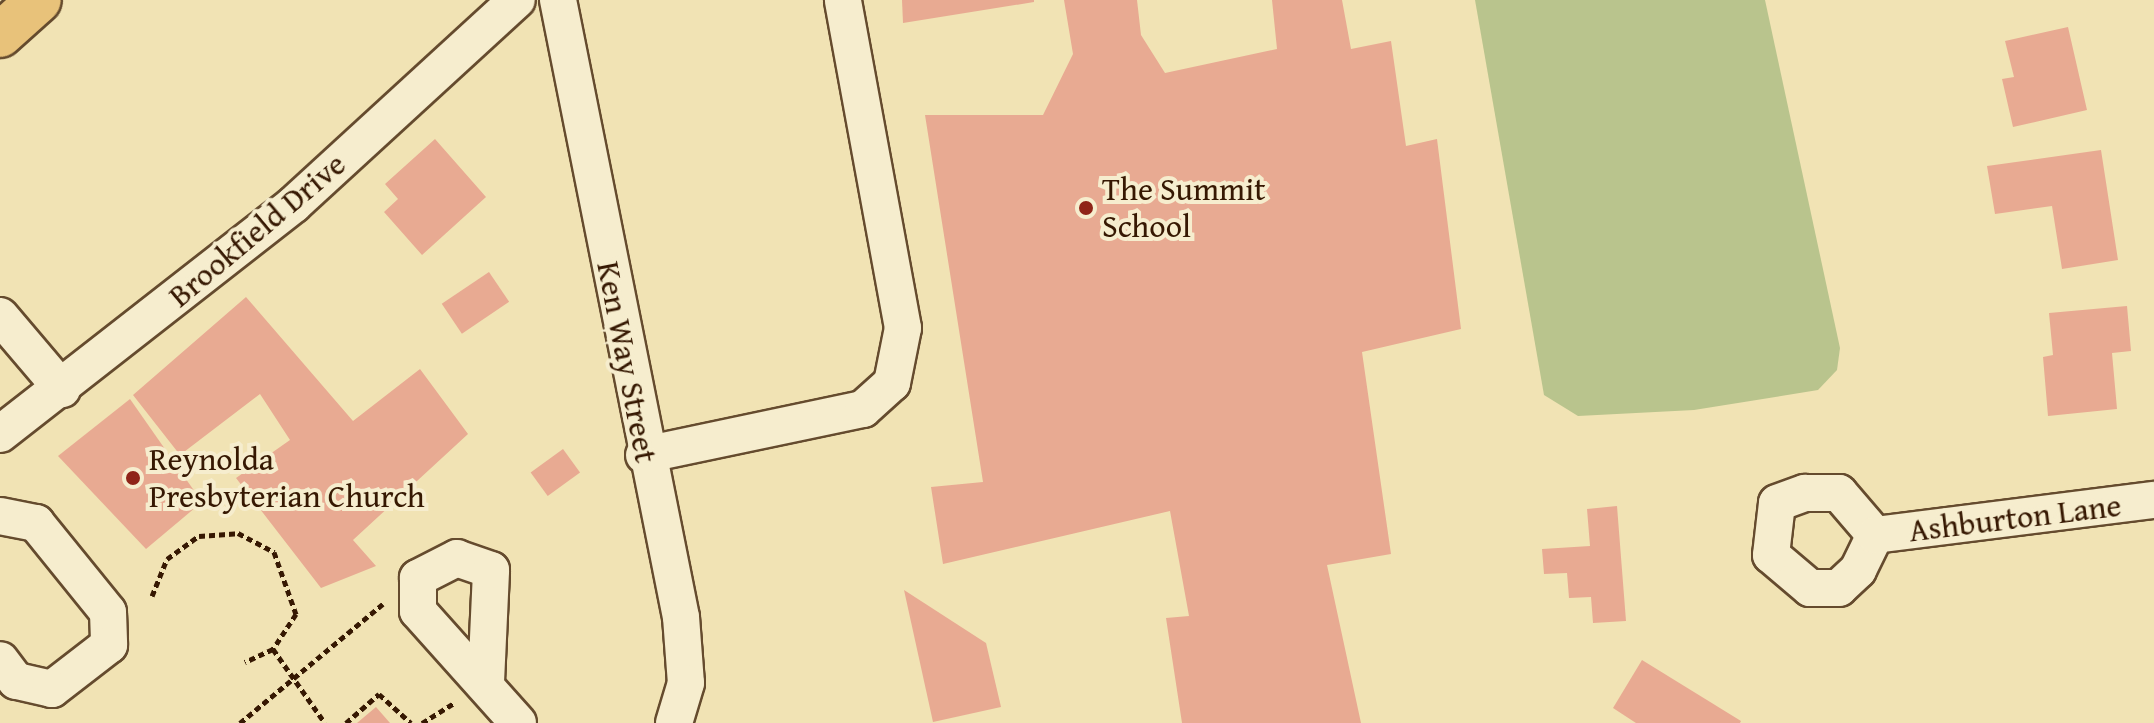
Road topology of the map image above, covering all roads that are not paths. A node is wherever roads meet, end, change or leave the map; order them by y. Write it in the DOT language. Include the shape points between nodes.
graph roads {
  1 [pos="39,0"];
  2 [pos="558,0"];
  3 [pos="843,0"];
  4 [pos="511,8"];
  5 [pos="0,35"];
  6 [pos="0,316"];
  7 [pos="62,389"];
  8 [pos="0,434"];
  9 [pos="644,455"];
  10 [pos="2154,500"];
  11 [pos="0,516"];
  12 [pos="1875,535"];
  13 [pos="0,660"];
  14 [pos="486,682"];
  15 [pos="518,723"];
  16 [pos="674,723"];
  1 -- 5 [label="main road"];
  2 -- 9 [label="street, Ken Way Street"];
  3 -- 9 [label="street" via="903,328 892,383 863,409"];
  4 -- 7 [label="street, Brookfield Drive" via="294,204"];
  6 -- 7 [label="street"];
  7 -- 8 [label="street, Brookfield Drive"];
  9 -- 16 [label="street, Ken Way Street" via="687,654"];
  10 -- 12 [label="street, Ashburton Lane"];
  11 -- 13 [label="street" via="36,523 108,612 109,645 52,689 16,681"];
  14 -- 15 [label="street"];
}
